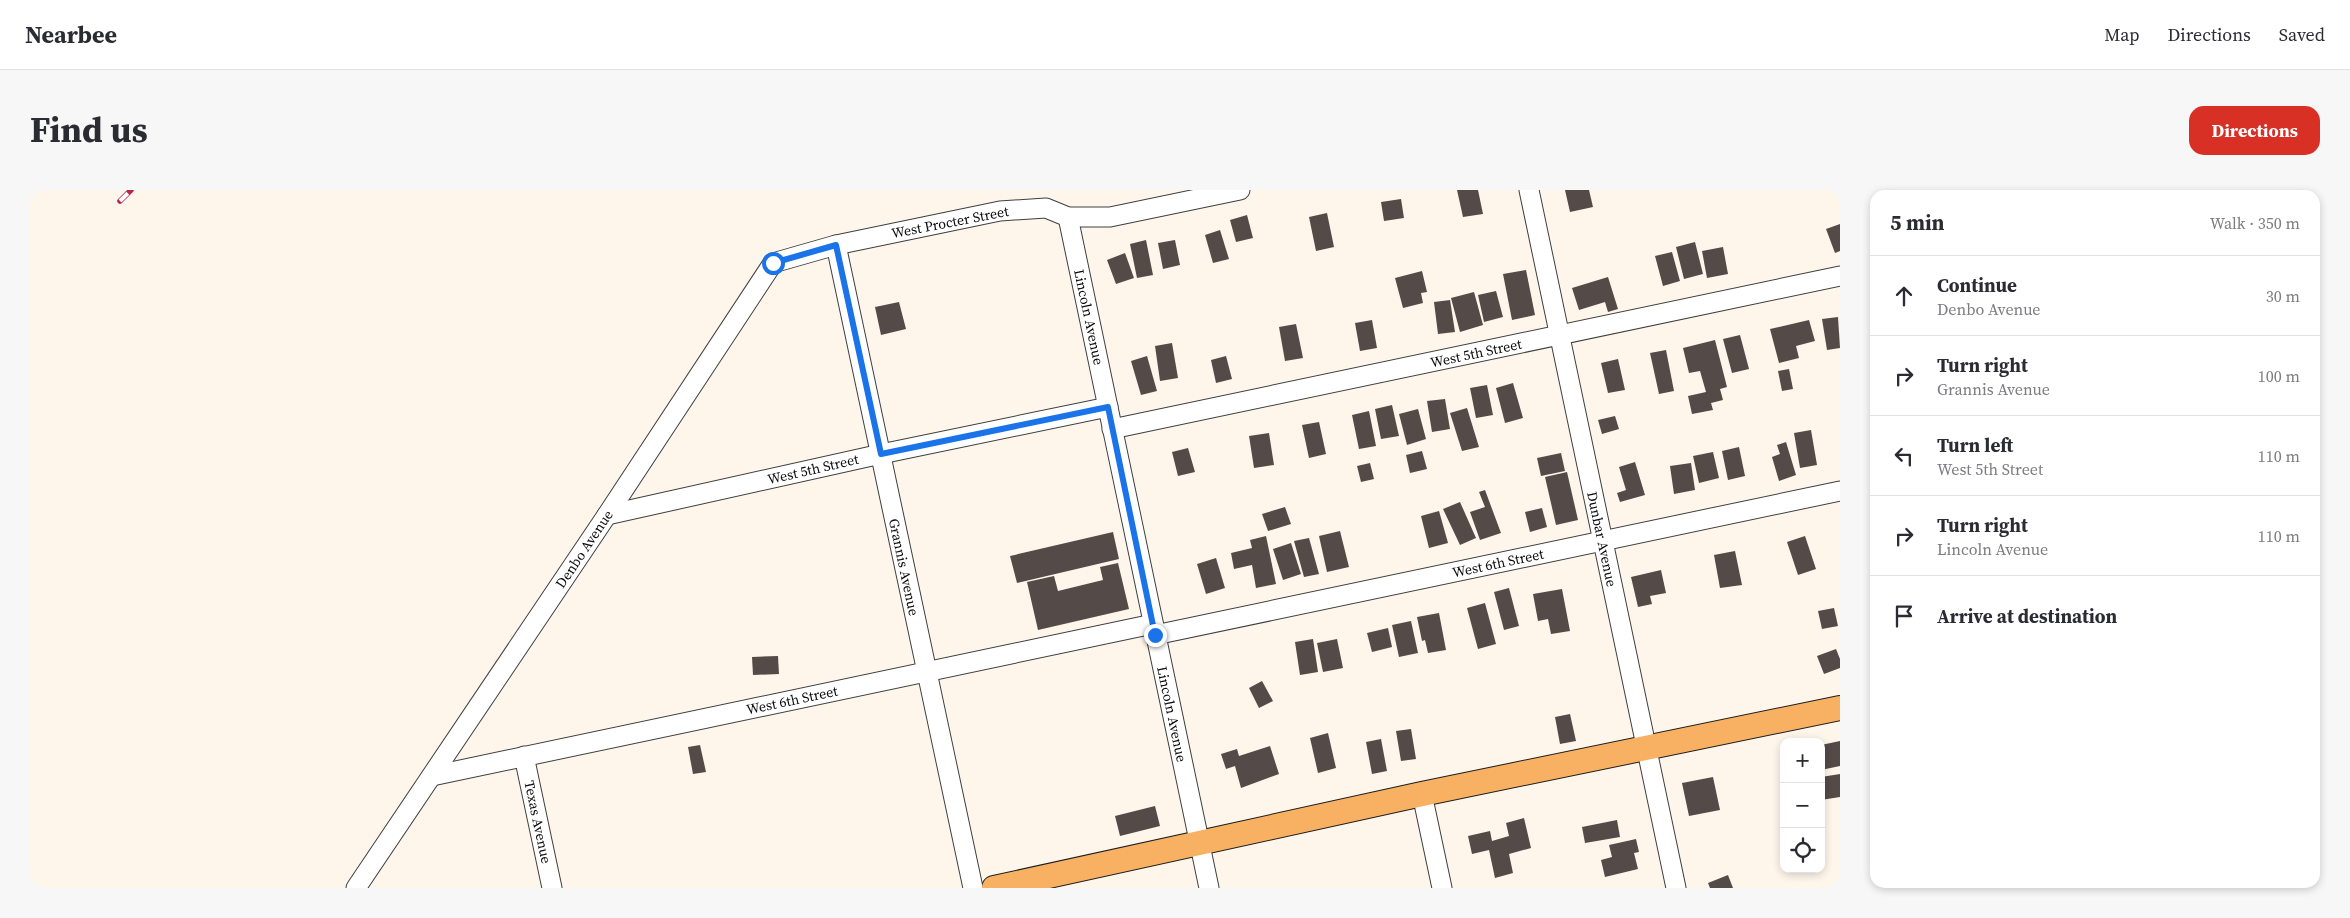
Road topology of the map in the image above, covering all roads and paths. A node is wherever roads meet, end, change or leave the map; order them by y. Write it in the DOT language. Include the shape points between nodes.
graph roads {
  1 [pos="1240,190"];
  2 [pos="1529,190"];
  3 [pos="1068,217"];
  4 [pos="836,245"];
  5 [pos="1840,276"];
  6 [pos="1559,336"];
  7 [pos="1108,407"];
  8 [pos="1112,429"];
  9 [pos="881,454"];
  10 [pos="1840,491"];
  11 [pos="607,515"];
  12 [pos="1602,540"];
  13 [pos="1154,629"];
  14 [pos="927,672"];
  15 [pos="1840,708"];
  16 [pos="1646,748"];
  17 [pos="524,756"];
  18 [pos="432,776"];
  19 [pos="1422,794"];
  20 [pos="1199,842"];
  21 [pos="356,888"];
  22 [pos="552,888"];
  23 [pos="973,888"];
  24 [pos="994,888"];
  25 [pos="1208,888"];
  26 [pos="1442,888"];
  27 [pos="1676,888"];
  1 -- 3 [label="street, West Procter Street" via="1110,217"];
  2 -- 6 [label="street, Dunbar Avenue"];
  3 -- 4 [label="street, West Procter Street" via="1046,208 1000,210"];
  3 -- 7 [label="street, Lincoln Avenue"];
  4 -- 9 [label="street, Grannis Avenue"];
  4 -- 11 [label="street, Denbo Avenue" via="773,263"];
  5 -- 6 [label="street, West 5th Street"];
  6 -- 8 [label="street, West 5th Street"];
  6 -- 12 [label="street, Dunbar Avenue"];
  7 -- 8 [label="street, Lincoln Avenue"];
  7 -- 9 [label="street, West 5th Street"];
  8 -- 13 [label="street, Lincoln Avenue"];
  9 -- 11 [label="street, West 5th Street"];
  9 -- 14 [label="street, Grannis Avenue"];
  10 -- 12 [label="street, West 6th Street"];
  11 -- 18 [label="street, Denbo Avenue"];
  12 -- 13 [label="street, West 6th Street"];
  12 -- 16 [label="street, Dunbar Avenue"];
  13 -- 14 [label="street, West 6th Street"];
  13 -- 20 [label="street, Lincoln Avenue"];
  14 -- 17 [label="street, West 6th Street"];
  14 -- 23 [label="street, Grannis Avenue"];
  15 -- 16 [label="main road"];
  16 -- 19 [label="main road"];
  16 -- 27 [label="street, Dunbar Avenue"];
  17 -- 18 [label="street, West 6th Street"];
  17 -- 22 [label="street, Texas Avenue"];
  18 -- 21 [label="street, Denbo Avenue"];
  19 -- 20 [label="main road"];
  19 -- 26 [label="street"];
  20 -- 24 [label="main road"];
  20 -- 25 [label="street, Lincoln Avenue"];
}
